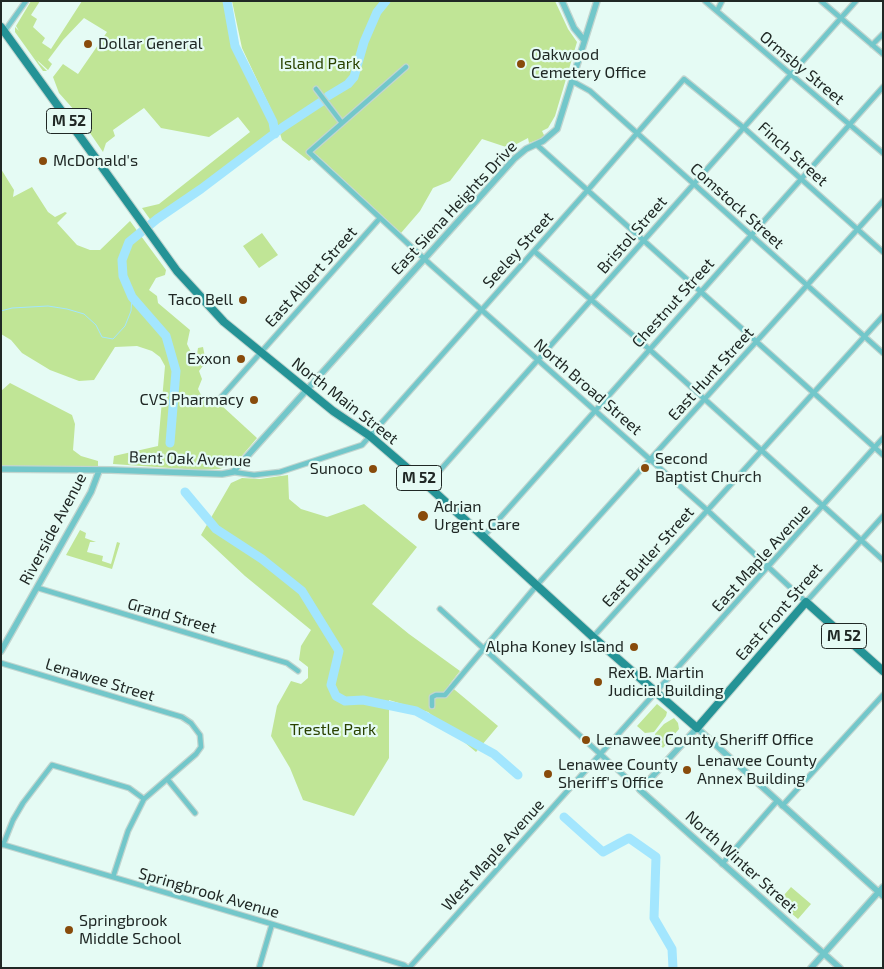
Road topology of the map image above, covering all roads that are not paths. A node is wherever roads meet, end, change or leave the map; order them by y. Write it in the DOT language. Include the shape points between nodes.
graph roads {
  1 [pos="26,1"];
  2 [pos="562,1"];
  3 [pos="597,1"];
  4 [pos="705,1"];
  5 [pos="722,1"];
  6 [pos="821,1"];
  7 [pos="856,1"];
  8 [pos="717,12"];
  9 [pos="841,18"];
  10 [pos="3,29"];
  11 [pos="883,34"];
  12 [pos="584,40"];
  13 [pos="872,46"];
  14 [pos="883,54"];
  15 [pos="406,67"];
  16 [pos="791,75"];
  17 [pos="684,79"];
  18 [pos="572,81"];
  19 [pos="883,87"];
  20 [pos="316,89"];
  21 [pos="342,123"];
  22 [pos="850,124"];
  23 [pos="744,128"];
  24 [pos="637,134"];
  25 [pos="537,145"];
  26 [pos="883,153"];
  27 [pos="801,178"];
  28 [pos="693,184"];
  29 [pos="588,191"];
  30 [pos="883,201"];
  31 [pos="380,218"];
  32 [pos="858,229"];
  33 [pos="751,235"];
  34 [pos="644,240"];
  35 [pos="534,250"];
  36 [pos="883,252"];
  37 [pos="424,258"];
  38 [pos="807,284"];
  39 [pos="700,292"];
  40 [pos="591,300"];
  41 [pos="481,310"];
  42 [pos="883,316"];
  43 [pos="864,336"];
  44 [pos="758,342"];
  45 [pos="649,350"];
  46 [pos="261,352"];
  47 [pos="883,353"];
  48 [pos="538,361"];
  49 [pos="307,390"];
  50 [pos="814,392"];
  51 [pos="705,401"];
  52 [pos="216,403"];
  53 [pos="595,410"];
  54 [pos="370,436"];
  55 [pos="883,438"];
  56 [pos="874,447"];
  57 [pos="761,452"];
  58 [pos="883,455"];
  59 [pos="650,460"];
  60 [pos="4,469"];
  61 [pos="99,471"];
  62 [pos="233,472"];
  63 [pos="427,485"];
  64 [pos="823,507"];
  65 [pos="707,510"];
  66 [pos="883,516"];
  67 [pos="483,536"];
  68 [pos="861,540"];
  69 [pos="883,560"];
  70 [pos="769,567"];
  71 [pos="537,586"];
  72 [pos="38,588"];
  73 [pos="806,602"];
  74 [pos="440,609"];
  75 [pos="592,637"];
  76 [pos="483,648"];
  77 [pos="1,651"];
  78 [pos="1,663"];
  79 [pos="298,671"];
  80 [pos="883,671"];
  81 [pos="656,694"];
  82 [pos="883,695"];
  83 [pos="432,706"];
  84 [pos="697,728"];
  85 [pos="600,753"];
  86 [pos="168,780"];
  87 [pos="640,790"];
  88 [pos="144,799"];
  89 [pos="779,803"];
  90 [pos="195,813"];
  91 [pos="2,845"];
  92 [pos="722,864"];
  93 [pos="113,877"];
  94 [pos="881,892"];
  95 [pos="272,924"];
  96 [pos="824,954"];
  97 [pos="259,968"];
  98 [pos="408,968"];
  99 [pos="811,968"];
  100 [pos="840,968"];
  1 -- 10 [label="street"];
  2 -- 12 [label="street" via="570,21"];
  3 -- 12 [label="street, East Siena Heights Drive"];
  4 -- 8 [label="street, Ormsby Street"];
  5 -- 8 [label="street"];
  6 -- 9 [label="street"];
  7 -- 9 [label="street, Bristol Street"];
  8 -- 16 [label="street, Ormsby Street"];
  9 -- 13 [label="street"];
  9 -- 16 [label="street, Bristol Street"];
  10 -- 46 [label="main road, North Main Street / M 52" via="137,216 201,298"];
  11 -- 13 [label="street"];
  12 -- 18 [label="street, East Siena Heights Drive"];
  13 -- 14 [label="street"];
  15 -- 21 [label="street, North Broad Street"];
  16 -- 22 [label="street, Ormsby Street"];
  16 -- 23 [label="street, Bristol Street"];
  17 -- 23 [label="street, Finch Street"];
  17 -- 24 [label="street, Seeley Street"];
  18 -- 24 [label="street, Comstock Street" via="590,91"];
  18 -- 25 [label="street, East Siena Heights Drive" via="557,129"];
  19 -- 22 [label="street, Chestnut Street"];
  20 -- 21 [label="street"];
  21 -- 31 [label="street, North Broad Street" via="309,152"];
  22 -- 26 [label="street, Ormsby Street"];
  22 -- 27 [label="street, Chestnut Street"];
  23 -- 27 [label="street, Finch Street"];
  23 -- 28 [label="street, Bristol Street"];
  24 -- 28 [label="street, Comstock Street"];
  24 -- 29 [label="street, Seeley Street"];
  25 -- 29 [label="street"];
  25 -- 37 [label="street, East Siena Heights Drive" via="514,159"];
  27 -- 32 [label="street, Finch Street"];
  27 -- 33 [label="street, Chestnut Street"];
  28 -- 33 [label="street, Comstock Street"];
  28 -- 34 [label="street, Bristol Street"];
  29 -- 34 [label="street"];
  29 -- 35 [label="street, Seeley Street"];
  30 -- 32 [label="street, East Hunt Street"];
  31 -- 37 [label="street, North Broad Street"];
  31 -- 46 [label="street, East Albert Street"];
  32 -- 36 [label="street, Finch Street"];
  32 -- 38 [label="street, East Hunt Street"];
  33 -- 38 [label="street, Comstock Street"];
  33 -- 39 [label="street, Chestnut Street"];
  34 -- 39 [label="street"];
  34 -- 40 [label="street, Bristol Street"];
  35 -- 40 [label="street"];
  35 -- 41 [label="street, Seeley Street"];
  37 -- 41 [label="street, North Broad Street"];
  37 -- 49 [label="street, East Siena Heights Drive"];
  38 -- 43 [label="street, Comstock Street"];
  38 -- 44 [label="street, East Hunt Street"];
  39 -- 44 [label="street"];
  39 -- 45 [label="street, Chestnut Street"];
  40 -- 45 [label="street"];
  40 -- 48 [label="street, Bristol Street"];
  41 -- 48 [label="street, North Broad Street"];
  41 -- 54 [label="street, Seeley Street"];
  42 -- 43 [label="street, East Butler Street"];
  43 -- 47 [label="street, Comstock Street"];
  43 -- 50 [label="street, East Butler Street"];
  44 -- 50 [label="street"];
  44 -- 51 [label="street, East Hunt Street"];
  45 -- 51 [label="street"];
  45 -- 53 [label="street, Chestnut Street"];
  46 -- 49 [label="main road, North Main Street / M 52"];
  46 -- 52 [label="street, East Albert Street"];
  48 -- 53 [label="street, North Broad Street"];
  48 -- 63 [label="street, Bristol Street"];
  49 -- 54 [label="main road, North Main Street / M 52"];
  49 -- 62 [label="street, East Siena Heights Drive"];
  50 -- 56 [label="street"];
  50 -- 57 [label="street, East Butler Street"];
  51 -- 57 [label="street"];
  51 -- 59 [label="street, East Hunt Street"];
  53 -- 59 [label="street, North Broad Street"];
  53 -- 67 [label="street, Chestnut Street"];
  54 -- 62 [label="street, Bent Oak Avenue" via="353,449 280,472 254,475"];
  54 -- 63 [label="main road, North Main Street / M 52"];
  55 -- 56 [label="street, East Maple Avenue"];
  56 -- 58 [label="street"];
  56 -- 64 [label="street, East Maple Avenue"];
  57 -- 64 [label="street"];
  57 -- 65 [label="street, East Butler Street"];
  59 -- 65 [label="street, North Broad Street"];
  59 -- 71 [label="street, East Hunt Street"];
  60 -- 61 [label="street, Bent Oak Avenue"];
  61 -- 62 [label="street, Bent Oak Avenue"];
  61 -- 72 [label="street, Riverside Avenue" via="92,492"];
  63 -- 67 [label="main road, North Main Street / M 52"];
  64 -- 68 [label="street"];
  64 -- 70 [label="street, East Maple Avenue"];
  65 -- 70 [label="street, North Broad Street"];
  65 -- 75 [label="street, East Butler Street"];
  66 -- 68 [label="street, East Front Street"];
  67 -- 71 [label="main road, North Main Street / M 52"];
  68 -- 69 [label="street"];
  68 -- 73 [label="street, East Front Street"];
  70 -- 73 [label="street, North Broad Street"];
  70 -- 81 [label="street, East Maple Avenue"];
  71 -- 75 [label="main road, North Main Street / M 52"];
  71 -- 76 [label="street, East Hunt Street"];
  72 -- 77 [label="street, Riverside Avenue"];
  72 -- 79 [label="street, Grand Street" via="287,663"];
  73 -- 80 [label="main road, North Broad Street / M 52"];
  73 -- 84 [label="main road, East Front Street"];
  74 -- 76 [label="street, North Winter Street"];
  75 -- 81 [label="main road, North Main Street / M 52"];
  76 -- 83 [label="street, East Hunt Street" via="445,695 432,697"];
  76 -- 85 [label="street, North Winter Street"];
  78 -- 86 [label="street, Lenawee Street" via="182,717 191,723 200,735 201,747"];
  81 -- 84 [label="main road, North Main Street / M 52"];
  81 -- 85 [label="street, West Maple Avenue"];
  82 -- 89 [label="street"];
  84 -- 87 [label="street"];
  84 -- 89 [label="street, North Main Street"];
  85 -- 87 [label="street, North Winter Street"];
  85 -- 98 [label="street, West Maple Avenue"];
  86 -- 88 [label="street"];
  86 -- 90 [label="street"];
  87 -- 92 [label="street, North Winter Street"];
  88 -- 91 [label="street" via="129,788 52,765 15,817"];
  88 -- 93 [label="street" via="128,832"];
  89 -- 92 [label="street"];
  89 -- 94 [label="street, North Main Street"];
  91 -- 93 [label="street, Springbrook Avenue"];
  92 -- 96 [label="street, North Winter Street"];
  93 -- 95 [label="street, Springbrook Avenue"];
  94 -- 96 [label="street"];
  95 -- 97 [label="street"];
  95 -- 98 [label="street, Springbrook Avenue"];
  96 -- 99 [label="street"];
  96 -- 100 [label="street, North Winter Street"];
}
